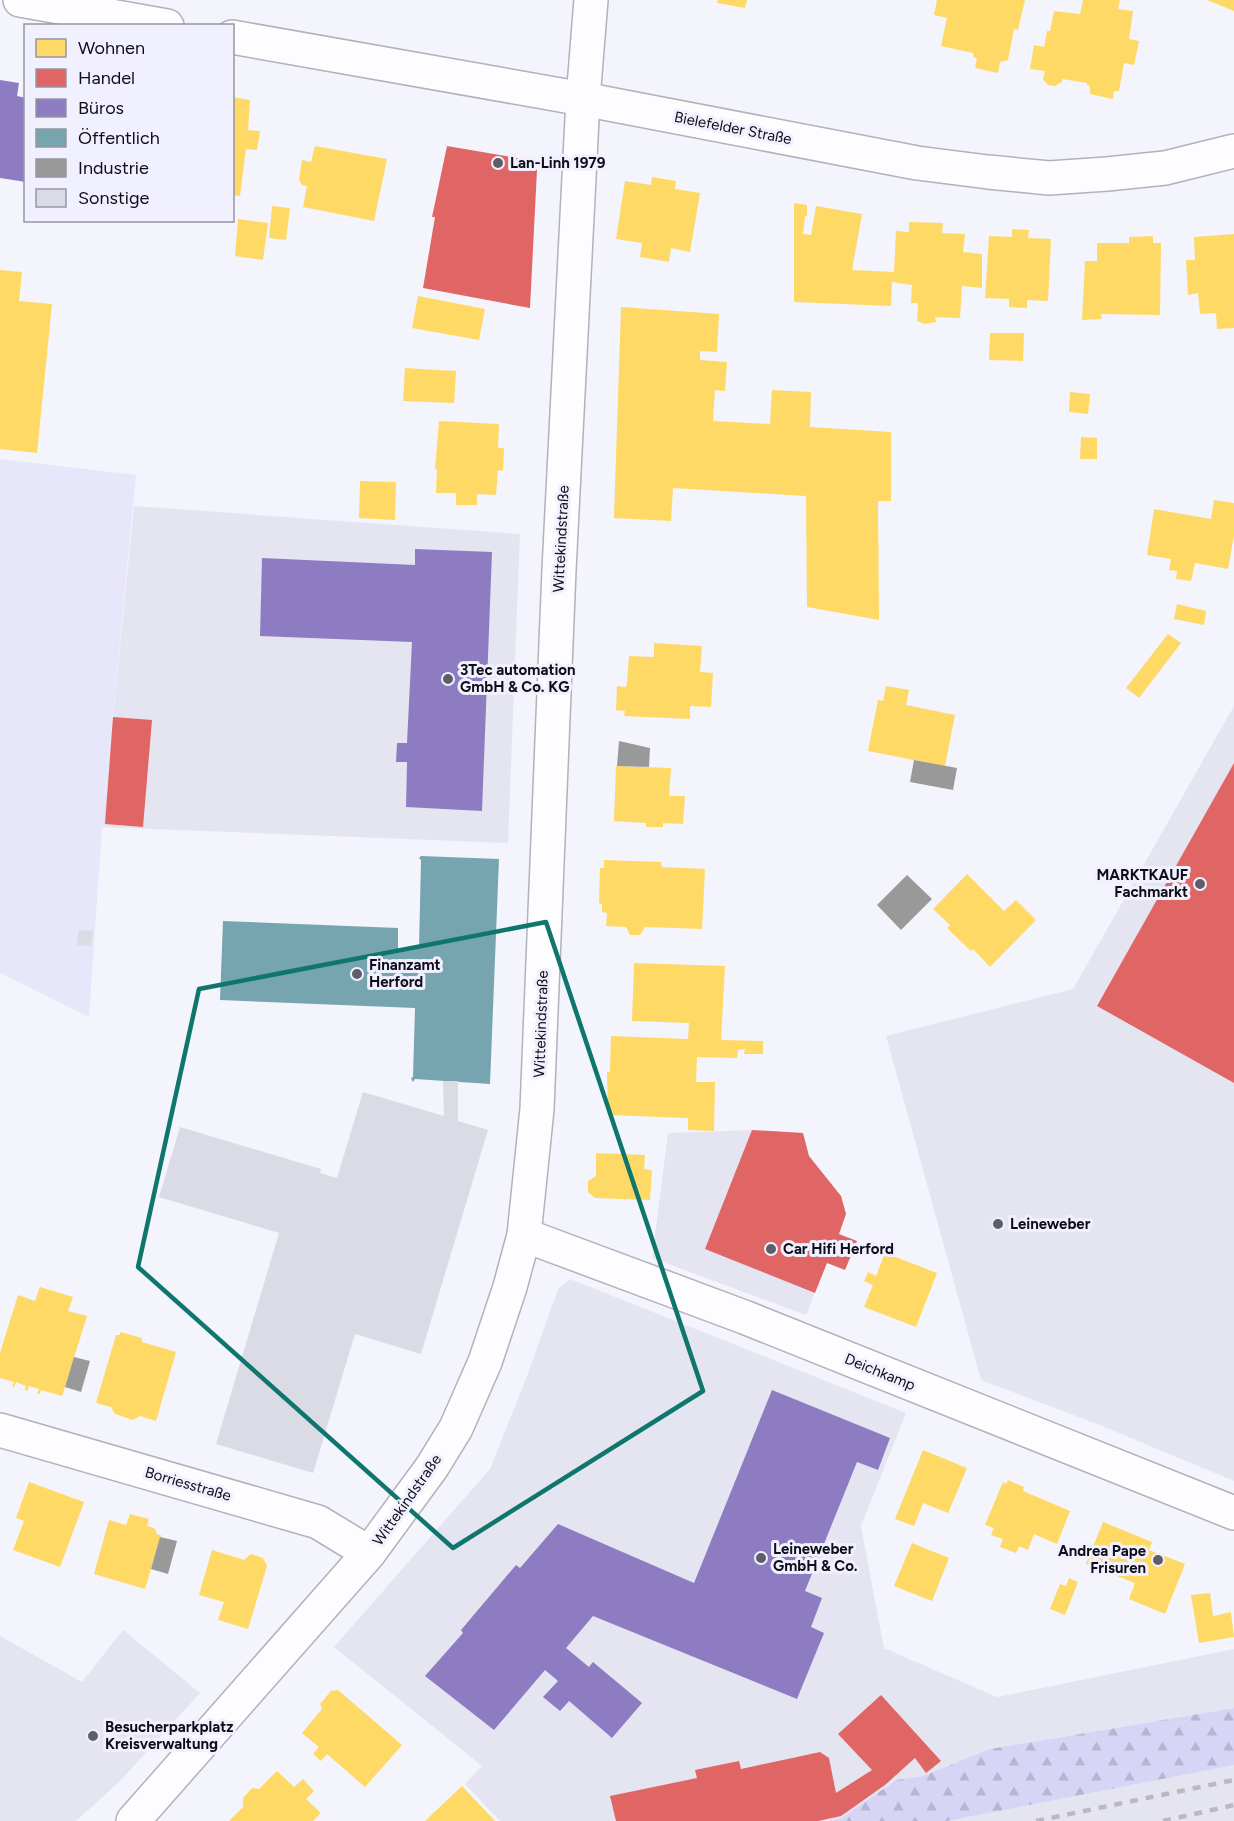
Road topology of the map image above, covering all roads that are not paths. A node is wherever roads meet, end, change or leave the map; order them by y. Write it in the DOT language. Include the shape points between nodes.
graph roads {
  1 [pos="20,0"];
  2 [pos="591,0"];
  3 [pos="157,24"];
  4 [pos="234,37"];
  5 [pos="583,99"];
  6 [pos="1234,151"];
  7 [pos="524,1235"];
  8 [pos="0,1430"];
  9 [pos="1234,1513"];
  10 [pos="369,1553"];
  11 [pos="133,1821"];
  1 -- 3 [label="street"];
  2 -- 5 [label="street, Wittekindstraße"];
  4 -- 5 [label="street, Bielefelder Straße"];
  5 -- 6 [label="street, Bielefelder Straße" via="917,163 1049,178 1165,168"];
  5 -- 7 [label="street, Wittekindstraße" via="537,1109"];
  7 -- 9 [label="street, Deichkamp" via="744,1317"];
  7 -- 10 [label="street, Wittekindstraße" via="507,1298 469,1400 432,1467"];
  8 -- 10 [label="street, Borriesstraße" via="318,1522"];
  10 -- 11 [label="street, Wittekindstraße"];
}
